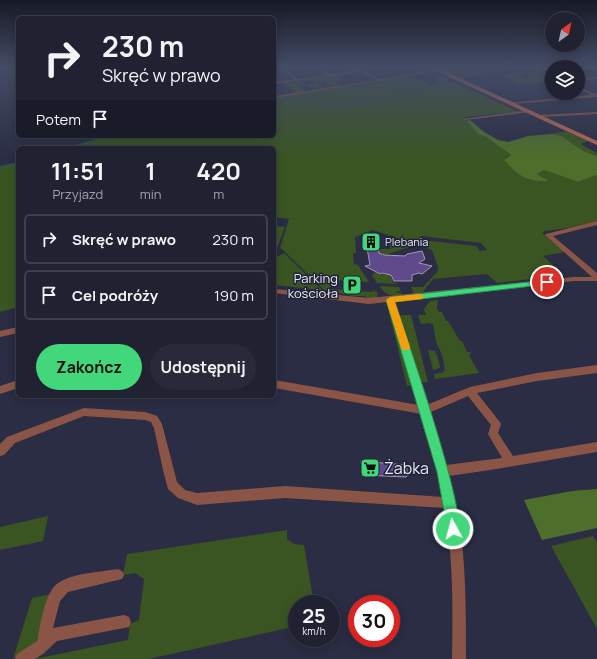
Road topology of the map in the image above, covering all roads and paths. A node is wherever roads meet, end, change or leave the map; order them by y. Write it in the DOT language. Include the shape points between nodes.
graph roads {
  1 [pos="499,98"];
  2 [pos="575,98"];
  3 [pos="511,103"];
  4 [pos="529,112"];
  5 [pos="597,113"];
  6 [pos="541,116"];
  7 [pos="465,119"];
  8 [pos="597,143"];
  9 [pos="597,223"];
  10 [pos="597,278"];
  11 [pos="276,291"];
  12 [pos="390,300"];
  13 [pos="16,330"];
  14 [pos="0,334"];
  15 [pos="597,368"];
  16 [pos="276,384"];
  17 [pos="16,385"];
  18 [pos="0,390"];
  19 [pos="470,391"];
  20 [pos="425,410"];
  21 [pos="597,447"];
  22 [pos="0,451"];
  23 [pos="510,461"];
  24 [pos="443,472"];
  25 [pos="450,503"];
  26 [pos="118,575"];
  27 [pos="124,622"];
  28 [pos="43,644"];
  29 [pos="22,659"];
  30 [pos="459,659"];
  1 -- 3 [label="street"];
  2 -- 3 [label="street"];
  3 -- 4 [label="street"];
  4 -- 6 [label="street"];
  4 -- 7 [label="street"];
  5 -- 6 [label="street"];
  6 -- 8 [label="street"];
  9 -- 10 [label="street" via="548,235"];
  10 -- 12 [label="street"];
  11 -- 12 [label="street" via="369,301"];
  12 -- 20 [label="street"];
  13 -- 14 [label="street"];
  15 -- 19 [label="street"];
  16 -- 20 [label="street"];
  17 -- 18 [label="street"];
  19 -- 20 [label="street"];
  19 -- 23 [label="street" via="496,424 493,434"];
  20 -- 24 [label="street"];
  21 -- 23 [label="street"];
  22 -- 25 [label="street" via="11,440 84,412 145,416 154,419 159,427 172,485 182,494 197,499 285,492"];
  23 -- 24 [label="street"];
  24 -- 25 [label="street"];
  25 -- 30 [label="street" via="460,620"];
  26 -- 28 [label="street" via="68,585 60,589 55,597"];
  27 -- 28 [label="street" via="54,635"];
  28 -- 29 [label="street"];
}
